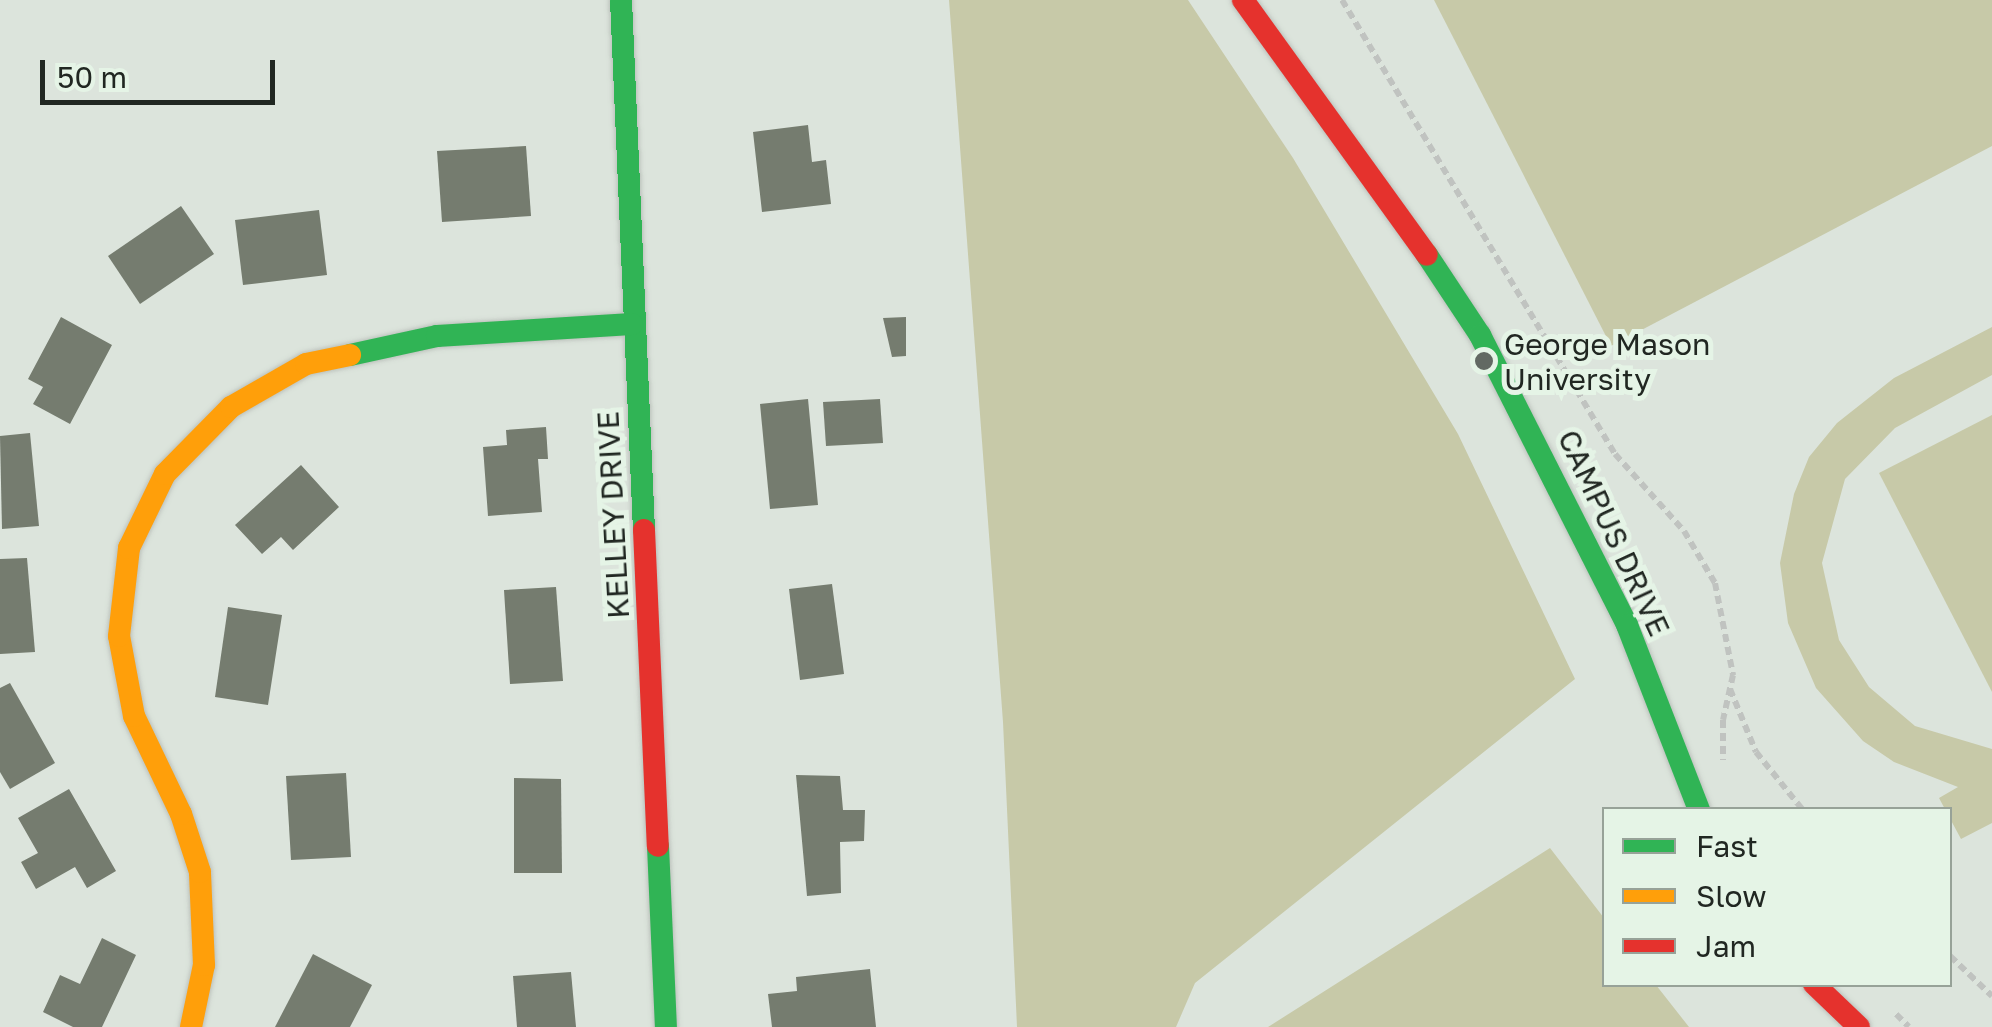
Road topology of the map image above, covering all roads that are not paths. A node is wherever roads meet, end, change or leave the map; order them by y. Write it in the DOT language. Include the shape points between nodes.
graph roads {
  1 [pos="621,0"];
  2 [pos="1244,0"];
  3 [pos="632,324"];
  4 [pos="1697,807"];
  5 [pos="1817,987"];
  6 [pos="191,1027"];
  7 [pos="666,1027"];
  8 [pos="1859,1027"];
  1 -- 3 [label="street, KELLEY DRIVE"];
  2 -- 4 [label="street, CAMPUS DRIVE" via="1364,158 1480,334 1628,624"];
  3 -- 6 [label="street" via="437,336 306,364 231,406 166,474 129,548 119,636 134,716 181,814 200,872 204,965"];
  3 -- 7 [label="street, KELLEY DRIVE"];
  5 -- 8 [label="street"];
}
